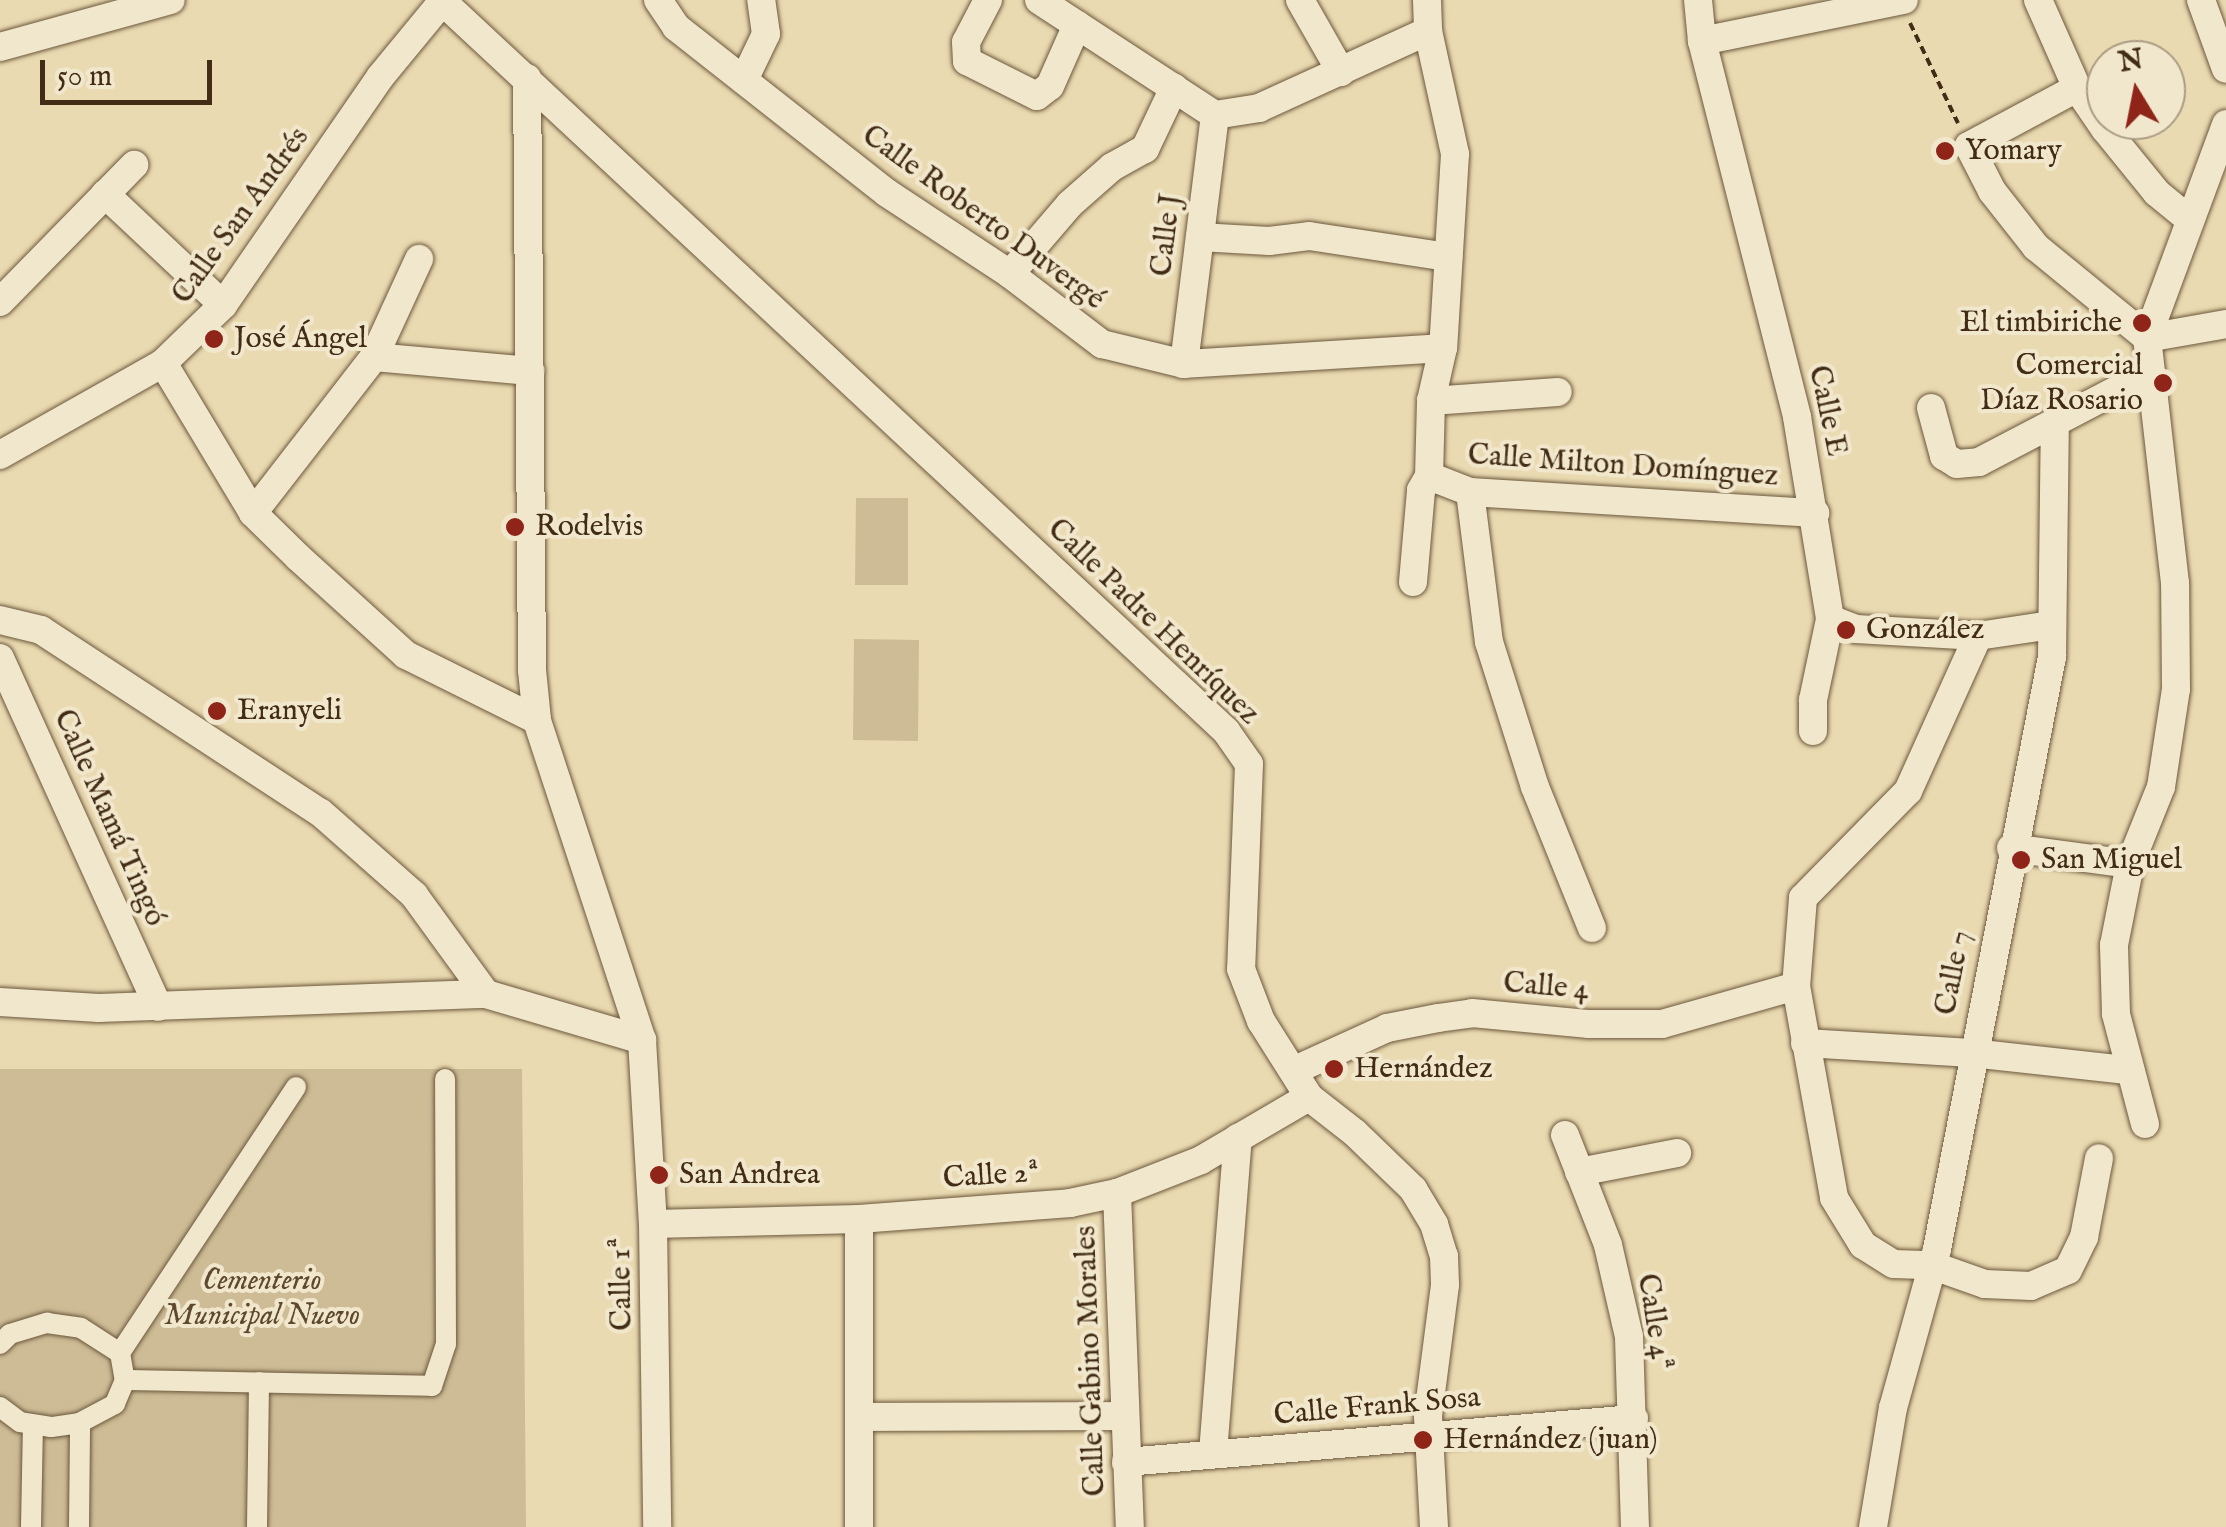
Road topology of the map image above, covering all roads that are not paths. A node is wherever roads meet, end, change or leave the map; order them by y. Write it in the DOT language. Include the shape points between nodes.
graph roads {
  1 [pos="171,0"];
  2 [pos="658,0"];
  3 [pos="761,0"];
  4 [pos="988,0"];
  5 [pos="1039,0"];
  6 [pos="1300,0"];
  7 [pos="1427,0"];
  8 [pos="1698,0"];
  9 [pos="1902,0"];
  10 [pos="2038,0"];
  11 [pos="2201,0"];
  12 [pos="442,1"];
  13 [pos="1836,7"];
  14 [pos="1077,25"];
  15 [pos="1428,31"];
  16 [pos="1702,41"];
  17 [pos="0,47"];
  18 [pos="2226,69"];
  19 [pos="1341,72"];
  20 [pos="527,78"];
  21 [pos="744,80"];
  22 [pos="1174,88"];
  23 [pos="2077,88"];
  24 [pos="1215,115"];
  25 [pos="2226,124"];
  26 [pos="134,165"];
  27 [pos="105,194"];
  28 [pos="2190,220"];
  29 [pos="1200,237"];
  30 [pos="1448,257"];
  31 [pos="418,258"];
  32 [pos="1010,274"];
  33 [pos="0,302"];
  34 [pos="223,305"];
  35 [pos="2226,324"];
  36 [pos="2147,338"];
  37 [pos="1442,348"];
  38 [pos="374,357"];
  39 [pos="164,363"];
  40 [pos="1184,364"];
  41 [pos="530,371"];
  42 [pos="2150,372"];
  43 [pos="1558,392"];
  44 [pos="1431,401"];
  45 [pos="1931,408"];
  46 [pos="2055,426"];
  47 [pos="0,455"];
  48 [pos="1430,476"];
  49 [pos="1470,492"];
  50 [pos="253,513"];
  51 [pos="1815,514"];
  52 [pos="1413,582"];
  53 [pos="0,620"];
  54 [pos="1830,620"];
  55 [pos="2052,625"];
  56 [pos="1978,636"];
  57 [pos="0,658"];
  58 [pos="537,720"];
  59 [pos="1813,731"];
  60 [pos="2011,848"];
  61 [pos="2130,864"];
  62 [pos="1592,928"];
  63 [pos="1796,986"];
  64 [pos="486,994"];
  65 [pos="0,1002"];
  66 [pos="158,1006"];
  67 [pos="642,1040"];
  68 [pos="1805,1043"];
  69 [pos="1972,1053"];
  70 [pos="1294,1070"];
  71 [pos="2128,1070"];
  72 [pos="445,1079"];
  73 [pos="296,1086"];
  74 [pos="1309,1097"];
  75 [pos="2145,1124"];
  76 [pos="1565,1135"];
  77 [pos="1238,1138"];
  78 [pos="1677,1154"];
  79 [pos="2100,1158"];
  80 [pos="1580,1172"];
  81 [pos="1117,1193"];
  82 [pos="860,1219"];
  83 [pos="653,1224"];
  84 [pos="1931,1265"];
  85 [pos="0,1344"];
  86 [pos="120,1353"];
  87 [pos="125,1380"];
  88 [pos="259,1382"];
  89 [pos="0,1407"];
  90 [pos="1124,1416"];
  91 [pos="859,1418"];
  92 [pos="1634,1419"];
  93 [pos="80,1423"];
  94 [pos="33,1424"];
  95 [pos="1429,1436"];
  96 [pos="1213,1453"];
  97 [pos="1126,1462"];
  98 [pos="31,1527"];
  99 [pos="78,1527"];
  100 [pos="256,1527"];
  101 [pos="657,1527"];
  102 [pos="859,1527"];
  103 [pos="1130,1527"];
  104 [pos="1434,1527"];
  105 [pos="1634,1527"];
  106 [pos="1873,1527"];
  1 -- 17 [label="street"];
  2 -- 21 [label="street, Calle Roberto Duvergé" via="676,27"];
  3 -- 21 [label="street" via="766,34"];
  4 -- 14 [label="street" via="966,42 968,61 1036,96 1050,86"];
  5 -- 14 [label="street"];
  6 -- 19 [label="street"];
  7 -- 15 [label="street, Calle Milton Domínguez"];
  8 -- 16 [label="street, Calle E"];
  9 -- 13 [label="street"];
  10 -- 23 [label="street"];
  11 -- 18 [label="street"];
  12 -- 20 [label="street, Calle Padre Henríquez"];
  12 -- 34 [label="street, Calle San Andrés" via="381,76"];
  13 -- 16 [label="street"];
  14 -- 22 [label="street"];
  15 -- 19 [label="street"];
  15 -- 30 [label="street, Calle Milton Domínguez" via="1455,154"];
  16 -- 51 [label="street, Calle E"];
  19 -- 24 [label="street" via="1259,108"];
  20 -- 41 [label="street, Calle 1ª"];
  20 -- 70 [label="street, Calle Padre Henríquez" via="1226,731 1250,764 1241,969 1261,1021"];
  21 -- 32 [label="street, Calle Roberto Duvergé" via="887,193"];
  22 -- 24 [label="street"];
  22 -- 32 [label="street" via="1145,150 1112,167 1070,204"];
  23 -- 28 [label="street" via="2129,163"];
  23 -- 36 [label="street" via="1969,146 1992,191 2036,246"];
  24 -- 29 [label="street, Calle J"];
  25 -- 28 [label="street"];
  26 -- 27 [label="street"];
  27 -- 33 [label="street"];
  27 -- 34 [label="street"];
  28 -- 36 [label="street"];
  29 -- 30 [label="street" via="1310,236"];
  29 -- 40 [label="street, Calle J"];
  30 -- 37 [label="street, Calle Milton Domínguez"];
  31 -- 38 [label="street"];
  32 -- 40 [label="street, Calle Roberto Duvergé" via="1102,344"];
  34 -- 39 [label="street, Calle San Andrés"];
  35 -- 36 [label="street"];
  36 -- 42 [label="street"];
  37 -- 40 [label="street, Calle Roberto Duvergé"];
  37 -- 44 [label="street, Calle Milton Domínguez"];
  38 -- 41 [label="street"];
  38 -- 50 [label="street"];
  39 -- 47 [label="street, Calle San Andrés"];
  39 -- 50 [label="street"];
  41 -- 58 [label="street, Calle 1ª"];
  42 -- 46 [label="street"];
  42 -- 61 [label="street" via="2174,583 2176,689 2161,787"];
  43 -- 44 [label="street"];
  44 -- 48 [label="street, Calle Milton Domínguez"];
  45 -- 46 [label="street" via="1944,456 1956,464 1979,462"];
  46 -- 55 [label="street, Calle 7"];
  48 -- 49 [label="street, Calle Milton Domínguez"];
  48 -- 52 [label="street" via="1421,490"];
  49 -- 51 [label="street, Calle Milton Domínguez"];
  49 -- 62 [label="street" via="1488,642 1535,787"];
  50 -- 58 [label="street" via="406,655"];
  51 -- 54 [label="street, Calle E"];
  53 -- 64 [label="street" via="41,630 321,814 414,895"];
  54 -- 56 [label="street" via="1891,632"];
  54 -- 59 [label="street" via="1812,700"];
  55 -- 56 [label="street"];
  55 -- 60 [label="street, Calle 7" via="2052,657"];
  56 -- 63 [label="street" via="1908,791 1803,898"];
  57 -- 66 [label="street, Calle Mamá Tingó"];
  58 -- 67 [label="street, Calle 1ª"];
  60 -- 61 [label="street"];
  60 -- 69 [label="street, Calle 7"];
  61 -- 71 [label="street" via="2114,945 2116,1014"];
  63 -- 68 [label="street"];
  63 -- 70 [label="street, Calle 4" via="1662,1024 1472,1013 1438,1018 1387,1028"];
  64 -- 66 [label="street"];
  64 -- 67 [label="street"];
  65 -- 66 [label="street"];
  67 -- 83 [label="street, Calle 1ª"];
  68 -- 69 [label="street"];
  68 -- 84 [label="street" via="1834,1198 1863,1245 1894,1264"];
  69 -- 71 [label="street"];
  69 -- 84 [label="street, Calle 7"];
  70 -- 74 [label="street, Calle Padre Henríquez"];
  71 -- 75 [label="street"];
  72 -- 88 [label="street" via="446,1344 432,1386"];
  73 -- 86 [label="street"];
  74 -- 77 [label="street, Calle 2ª"];
  74 -- 95 [label="street, Calle Padre Henríquez" via="1413,1189 1434,1224 1445,1285"];
  76 -- 80 [label="street, Calle 4ª"];
  77 -- 81 [label="street, Calle 2ª"];
  77 -- 96 [label="street"];
  78 -- 80 [label="street"];
  79 -- 84 [label="street" via="2084,1237 2068,1270 2031,1286 1985,1284"];
  80 -- 92 [label="street, Calle 4ª" via="1608,1245 1629,1337"];
  81 -- 82 [label="street, Calle 2ª" via="1070,1203"];
  81 -- 90 [label="street, Calle Gabino Morales"];
  82 -- 83 [label="street, Calle 2ª"];
  82 -- 91 [label="street"];
  83 -- 101 [label="street, Calle 1ª"];
  84 -- 106 [label="street, Calle 7" via="1893,1408"];
  85 -- 86 [label="street" via="10,1334 47,1323 80,1328"];
  86 -- 87 [label="street"];
  87 -- 88 [label="street"];
  87 -- 93 [label="street" via="115,1404"];
  88 -- 100 [label="street"];
  89 -- 94 [label="street"];
  90 -- 91 [label="street"];
  90 -- 97 [label="street, Calle Gabino Morales"];
  91 -- 102 [label="street"];
  92 -- 95 [label="street, Calle Frank Sosa"];
  92 -- 105 [label="street, Calle 4ª"];
  93 -- 94 [label="street"];
  93 -- 99 [label="street"];
  94 -- 98 [label="street"];
  95 -- 96 [label="street, Calle Frank Sosa"];
  95 -- 104 [label="street, Calle Padre Henríquez"];
  96 -- 97 [label="street, Calle Frank Sosa"];
  97 -- 103 [label="street, Calle Gabino Morales"];
}
